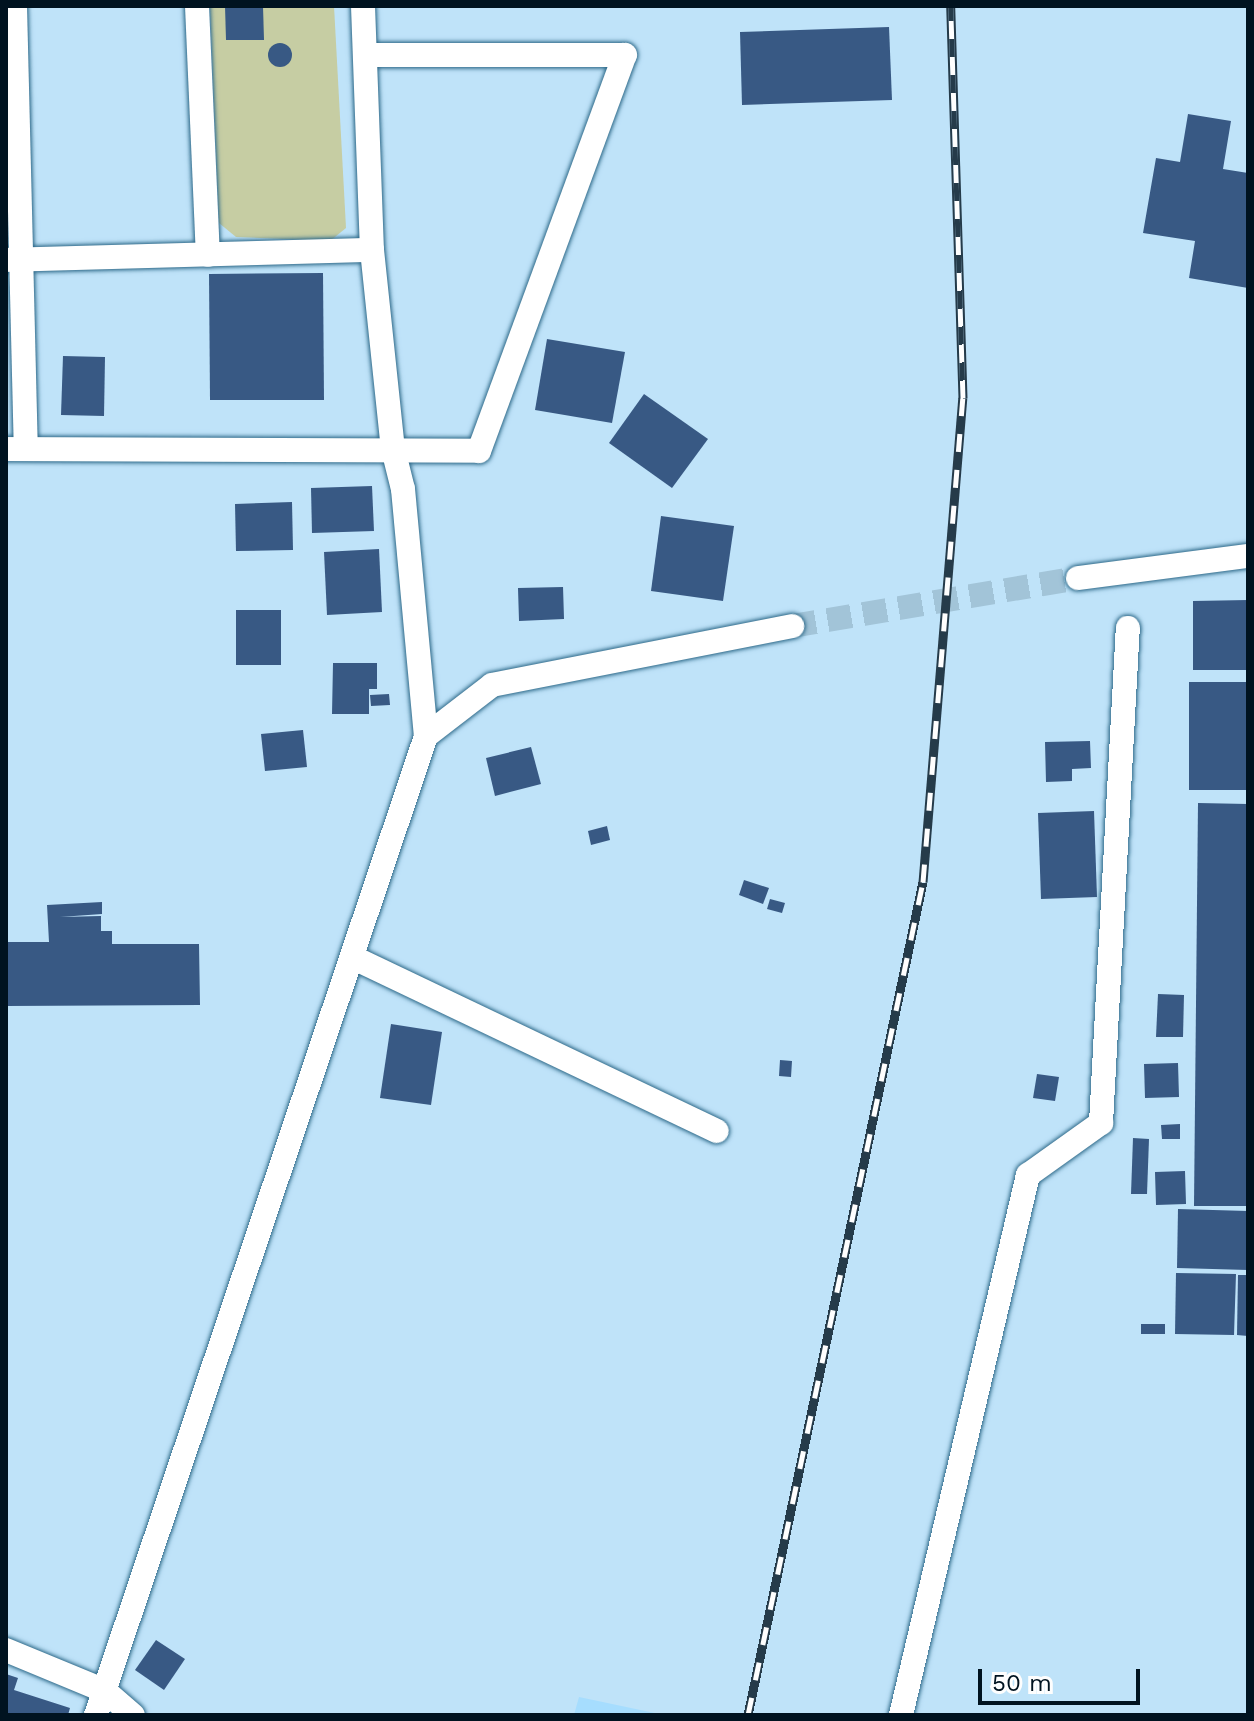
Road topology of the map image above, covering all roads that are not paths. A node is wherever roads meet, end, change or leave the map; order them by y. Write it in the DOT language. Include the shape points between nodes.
graph roads {
  1 [pos="17,6"];
  2 [pos="197,6"];
  3 [pos="363,6"];
  4 [pos="366,55"];
  5 [pos="372,250"];
  6 [pos="208,255"];
  7 [pos="12,260"];
  8 [pos="16,449"];
  9 [pos="393,449"];
  10 [pos="1248,556"];
  11 [pos="1078,578"];
  12 [pos="792,626"];
  13 [pos="1128,628"];
  14 [pos="426,736"];
  15 [pos="352,957"];
  16 [pos="717,1131"];
  17 [pos="6,1650"];
  18 [pos="105,1691"];
  19 [pos="96,1715"];
  20 [pos="133,1715"];
  21 [pos="901,1715"];
  1 -- 7 [label="street"];
  2 -- 6 [label="street"];
  3 -- 4 [label="street"];
  4 -- 5 [label="street"];
  4 -- 9 [label="street" via="625,55 479,451"];
  5 -- 6 [label="street"];
  5 -- 9 [label="street"];
  6 -- 7 [label="street"];
  7 -- 8 [label="street"];
  8 -- 9 [label="street"];
  9 -- 14 [label="street" via="403,489"];
  10 -- 11 [label="street"];
  12 -- 14 [label="street" via="492,685"];
  13 -- 21 [label="street" via="1101,1123 1028,1175"];
  14 -- 15 [label="street"];
  15 -- 16 [label="street"];
  15 -- 18 [label="street"];
  17 -- 18 [label="street"];
  18 -- 19 [label="street"];
  18 -- 20 [label="street"];
}
